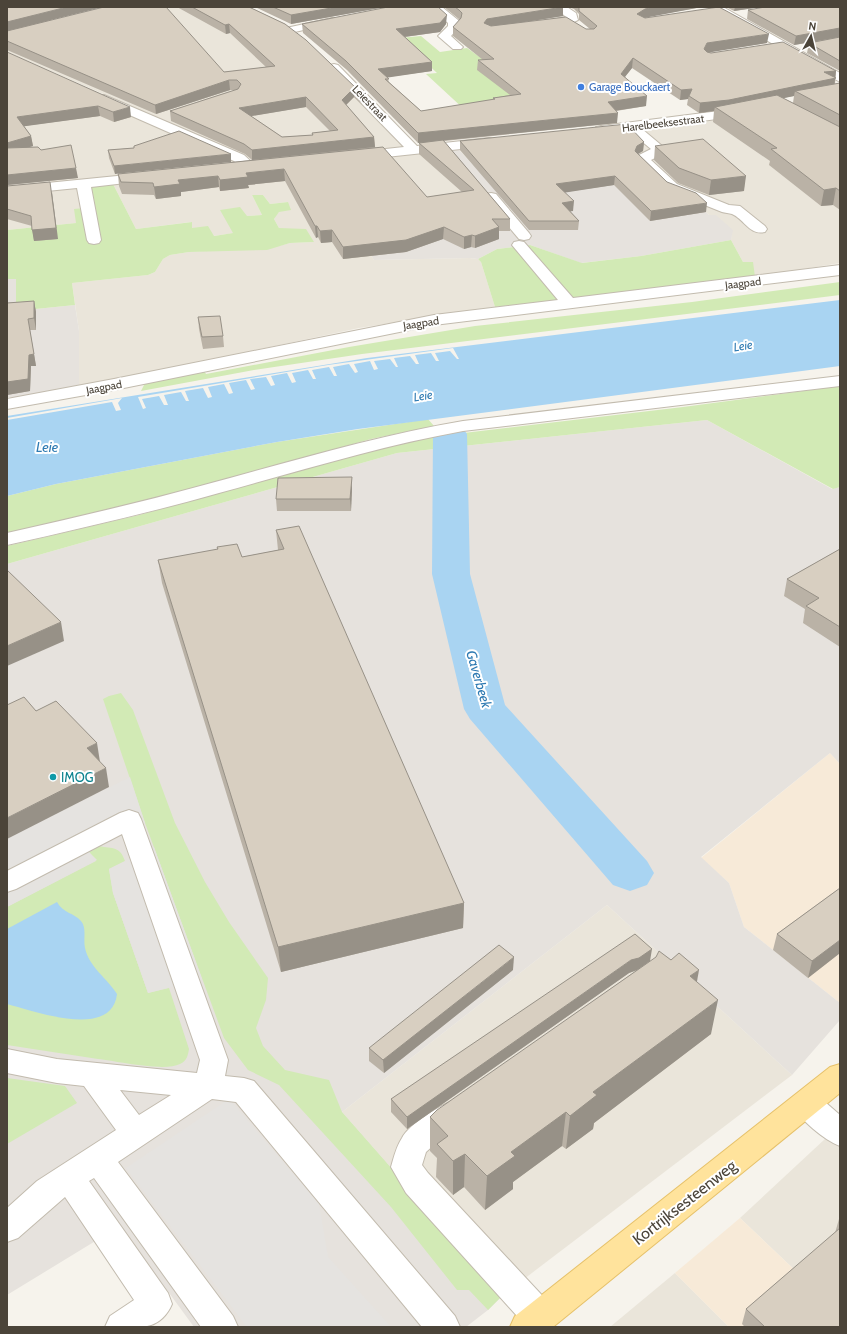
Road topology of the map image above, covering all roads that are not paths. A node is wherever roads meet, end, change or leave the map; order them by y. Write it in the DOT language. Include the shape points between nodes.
graph roads {
  1 [pos="435,7"];
  2 [pos="560,7"];
  3 [pos="713,10"];
  4 [pos="749,14"];
  5 [pos="733,17"];
  6 [pos="342,20"];
  7 [pos="568,20"];
  8 [pos="278,23"];
  9 [pos="530,26"];
  10 [pos="579,28"];
  11 [pos="290,30"];
  12 [pos="300,38"];
  13 [pos="457,47"];
  14 [pos="812,47"];
  15 [pos="768,48"];
  16 [pos="787,48"];
  17 [pos="328,62"];
  18 [pos="840,78"];
  19 [pos="92,93"];
  20 [pos="756,110"];
  21 [pos="169,116"];
  22 [pos="155,121"];
  23 [pos="632,127"];
  24 [pos="586,132"];
  25 [pos="502,141"];
  26 [pos="447,146"];
  27 [pos="414,150"];
  28 [pos="345,157"];
  29 [pos="461,162"];
  30 [pos="264,165"];
  31 [pos="250,167"];
  32 [pos="234,168"];
  33 [pos="162,176"];
  34 [pos="83,184"];
  35 [pos="480,184"];
  36 [pos="7,191"];
  37 [pos="760,230"];
  38 [pos="94,240"];
  39 [pos="840,270"];
  40 [pos="570,304"];
  41 [pos="840,381"];
  42 [pos="7,404"];
  43 [pos="7,539"];
  44 [pos="7,882"];
  45 [pos="7,1061"];
  46 [pos="92,1074"];
  47 [pos="840,1076"];
  48 [pos="208,1086"];
  49 [pos="477,1097"];
  50 [pos="806,1104"];
  51 [pos="840,1133"];
  52 [pos="135,1134"];
  53 [pos="98,1159"];
  54 [pos="69,1177"];
  55 [pos="7,1228"];
  56 [pos="533,1322"];
  57 [pos="122,1327"];
  58 [pos="221,1327"];
  59 [pos="443,1327"];
  1 -- 13 [label="street" via="454,22 453,27 444,36"];
  2 -- 7 [label="street" via="572,15 572,20"];
  3 -- 5 [label="street"];
  4 -- 5 [label="street"];
  5 -- 16 [label="street"];
  6 -- 11 [label="street"];
  7 -- 9 [label="street"];
  7 -- 10 [label="street"];
  8 -- 11 [label="street"];
  11 -- 12 [label="street"];
  14 -- 16 [label="street"];
  15 -- 16 [label="street"];
  16 -- 18 [label="street"];
  17 -- 27 [label="street, Leiestraat"];
  19 -- 22 [label="street"];
  20 -- 23 [label="street, Harelbeeksestraat"];
  21 -- 22 [label="street"];
  22 -- 31 [label="street" via="239,158"];
  23 -- 24 [label="street, Harelbeeksestraat"];
  23 -- 37 [label="street" via="660,150 642,159 672,187 727,209 735,209"];
  25 -- 26 [label="street"];
  26 -- 27 [label="street"];
  26 -- 29 [label="street"];
  27 -- 28 [label="street"];
  30 -- 31 [label="street"];
  31 -- 32 [label="street"];
  33 -- 34 [label="street"];
  34 -- 36 [label="street"];
  34 -- 38 [label="street"];
  35 -- 40 [label="street"];
  39 -- 40 [label="street, Jaagpad"];
  40 -- 42 [label="street, Jaagpad" via="427,321 176,372 122,390"];
  41 -- 43 [label="street" via="463,426 416,434 211,489"];
  44 -- 48 [label="street" via="129,819 214,1060"];
  45 -- 46 [label="street" via="57,1071"];
  46 -- 48 [label="street"];
  46 -- 52 [label="street"];
  47 -- 50 [label="main road, Kortrijksesteenweg"];
  48 -- 52 [label="street"];
  48 -- 59 [label="street" via="244,1090"];
  49 -- 56 [label="street" via="413,1145 406,1167"];
  50 -- 51 [label="street"];
  50 -- 56 [label="main road, Kortrijksesteenweg"];
  52 -- 53 [label="street"];
  53 -- 54 [label="street"];
  53 -- 58 [label="street"];
  54 -- 55 [label="street" via="48,1191"];
  54 -- 57 [label="street" via="156,1304"];
}
